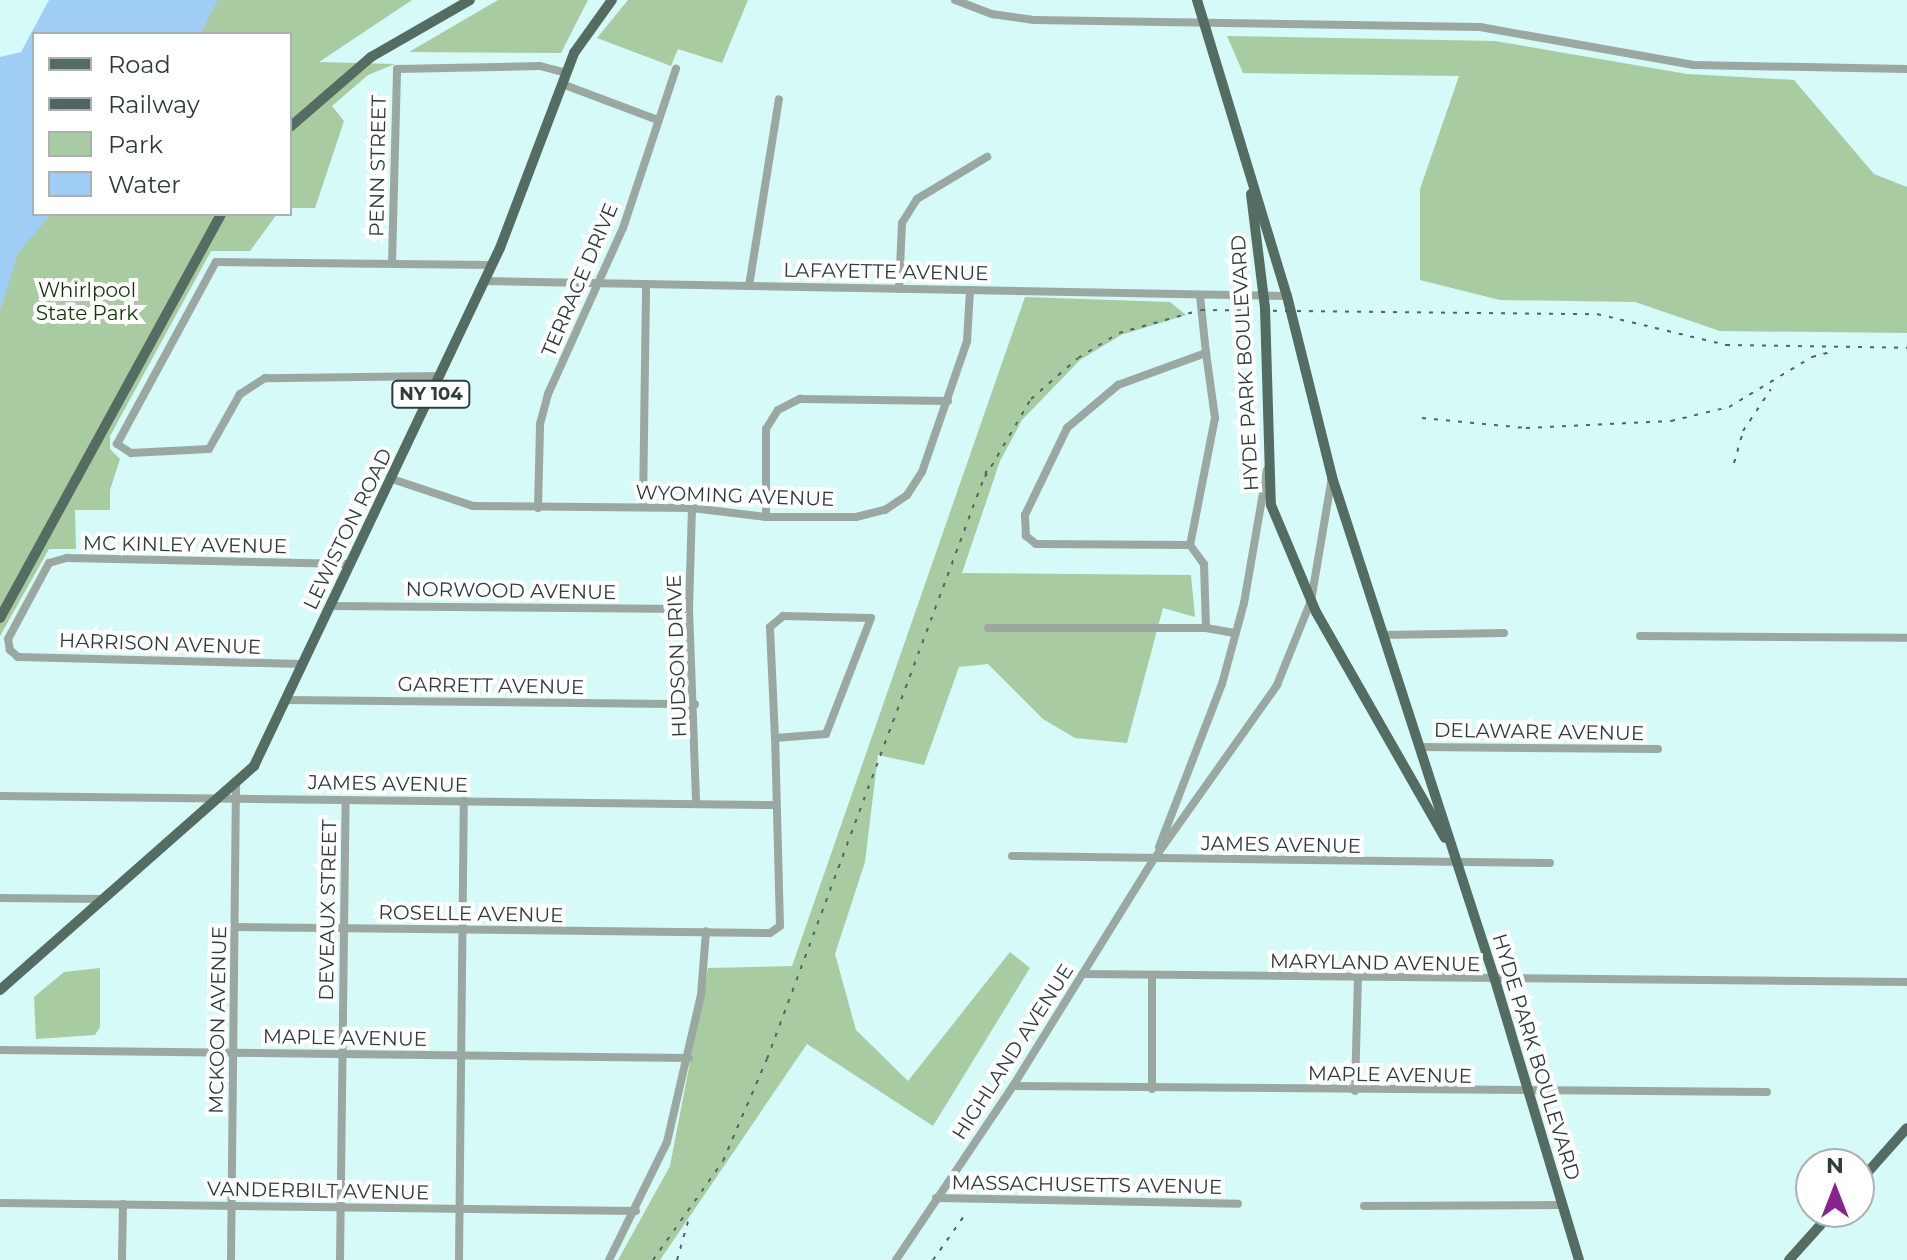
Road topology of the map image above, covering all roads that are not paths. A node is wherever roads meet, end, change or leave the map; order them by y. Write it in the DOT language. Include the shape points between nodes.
graph roads {
  1 [pos="470,0"];
  2 [pos="955,0"];
  3 [pos="1197,0"];
  4 [pos="607,2"];
  5 [pos="1206,26"];
  6 [pos="676,69"];
  7 [pos="1907,69"];
  8 [pos="564,79"];
  9 [pos="779,99"];
  10 [pos="658,120"];
  11 [pos="292,125"];
  12 [pos="1244,150"];
  13 [pos="987,157"];
  14 [pos="220,216"];
  15 [pos="392,263"];
  16 [pos="492,265"];
  17 [pos="484,281"];
  18 [pos="598,283"];
  19 [pos="646,284"];
  20 [pos="749,286"];
  21 [pos="899,289"];
  22 [pos="970,290"];
  23 [pos="1263,295"];
  24 [pos="1200,296"];
  25 [pos="1287,296"];
  26 [pos="1206,353"];
  27 [pos="440,376"];
  28 [pos="948,401"];
  29 [pos="1267,469"];
  30 [pos="1332,477"];
  31 [pos="392,479"];
  32 [pos="643,507"];
  33 [pos="538,508"];
  34 [pos="692,508"];
  35 [pos="766,517"];
  36 [pos="1190,545"];
  37 [pos="351,564"];
  38 [pos="1311,601"];
  39 [pos="332,606"];
  40 [pos="689,609"];
  41 [pos="0,618"];
  42 [pos="988,628"];
  43 [pos="1206,628"];
  44 [pos="1235,633"];
  45 [pos="1504,633"];
  46 [pos="1383,635"];
  47 [pos="1640,636"];
  48 [pos="1907,638"];
  49 [pos="18,657"];
  50 [pos="301,664"];
  51 [pos="286,700"];
  52 [pos="695,704"];
  53 [pos="775,738"];
  54 [pos="1420,747"];
  55 [pos="1658,749"];
  56 [pos="236,781"];
  57 [pos="0,796"];
  58 [pos="215,798"];
  59 [pos="236,799"];
  60 [pos="346,800"];
  61 [pos="464,801"];
  62 [pos="696,804"];
  63 [pos="775,805"];
  64 [pos="1012,856"];
  65 [pos="1154,859"];
  66 [pos="1550,863"];
  67 [pos="1459,865"];
  68 [pos="0,898"];
  69 [pos="102,899"];
  70 [pos="235,927"];
  71 [pos="344,928"];
  72 [pos="463,931"];
  73 [pos="706,931"];
  74 [pos="1083,974"];
  75 [pos="1152,976"];
  76 [pos="1358,980"];
  77 [pos="1495,980"];
  78 [pos="1907,982"];
  79 [pos="0,990"];
  80 [pos="0,1050"];
  81 [pos="233,1053"];
  82 [pos="342,1054"];
  83 [pos="461,1056"];
  84 [pos="689,1058"];
  85 [pos="1013,1086"];
  86 [pos="1152,1089"];
  87 [pos="1355,1091"];
  88 [pos="1529,1092"];
  89 [pos="1767,1092"];
  90 [pos="1907,1128"];
  91 [pos="1875,1164"];
  92 [pos="936,1198"];
  93 [pos="0,1203"];
  94 [pos="123,1204"];
  95 [pos="1238,1204"];
  96 [pos="1561,1205"];
  97 [pos="232,1206"];
  98 [pos="1364,1206"];
  99 [pos="341,1207"];
  100 [pos="459,1209"];
  101 [pos="636,1211"];
  102 [pos="1818,1228"];
  103 [pos="122,1260"];
  104 [pos="231,1260"];
  105 [pos="340,1260"];
  106 [pos="459,1260"];
  107 [pos="609,1260"];
  108 [pos="896,1260"];
  109 [pos="1579,1260"];
  110 [pos="1789,1260"];
  1 -- 11 [label="main road" via="382,49"];
  2 -- 5 [label="street" via="1022,19"];
  3 -- 5 [label="main road, HYDE PARK BOULEVARD"];
  4 -- 8 [label="main road, LEWISTON ROAD / NY 104"];
  5 -- 7 [label="street" via="1480,27 1694,65"];
  5 -- 12 [label="main road, HYDE PARK BOULEVARD"];
  6 -- 10 [label="street, TERRACE DRIVE"];
  8 -- 10 [label="street"];
  8 -- 15 [label="street, PENN STREET" via="540,66 397,69"];
  8 -- 16 [label="main road, LEWISTON ROAD / NY 104"];
  9 -- 20 [label="street"];
  10 -- 18 [label="street, TERRACE DRIVE"];
  12 -- 23 [label="main road, HYDE PARK BOULEVARD"];
  12 -- 25 [label="main road, HYDE PARK BOULEVARD"];
  13 -- 21 [label="street" via="917,199 902,223"];
  14 -- 41 [label="main road"];
  15 -- 16 [label="street"];
  15 -- 27 [label="street" via="216,262 118,436 122,451 209,449 240,394 265,378"];
  16 -- 17 [label="main road, LEWISTON ROAD / NY 104"];
  17 -- 18 [label="street, LAFAYETTE AVENUE"];
  17 -- 27 [label="main road, LEWISTON ROAD / NY 104"];
  18 -- 19 [label="street, LAFAYETTE AVENUE"];
  18 -- 33 [label="street, TERRACE DRIVE" via="544,409"];
  19 -- 20 [label="street, LAFAYETTE AVENUE"];
  19 -- 32 [label="street"];
  20 -- 21 [label="street, LAFAYETTE AVENUE"];
  21 -- 22 [label="street, LAFAYETTE AVENUE"];
  22 -- 24 [label="street, LAFAYETTE AVENUE"];
  22 -- 28 [label="street, WYOMING AVENUE" via="967,341"];
  23 -- 24 [label="street, LAFAYETTE AVENUE"];
  23 -- 25 [label="street, LAFAYETTE AVENUE"];
  23 -- 29 [label="main road, HYDE PARK BOULEVARD"];
  24 -- 26 [label="street"];
  25 -- 30 [label="main road, HYDE PARK BOULEVARD"];
  26 -- 36 [label="street" via="1215,418"];
  26 -- 36 [label="street" via="1118,385 1067,428 1025,515 1026,536 1036,544"];
  27 -- 31 [label="main road, LEWISTON ROAD / NY 104"];
  28 -- 35 [label="street, WYOMING AVENUE" via="922,472 907,495 885,510 856,517"];
  28 -- 35 [label="street" via="800,399 778,410 766,429"];
  29 -- 38 [label="main road, HYDE PARK BOULEVARD" via="1279,529"];
  29 -- 44 [label="street, HIGHLAND AVENUE"];
  30 -- 38 [label="street, HIGHLAND AVENUE"];
  30 -- 46 [label="main road, HYDE PARK BOULEVARD"];
  31 -- 33 [label="street, WYOMING AVENUE" via="473,506"];
  31 -- 37 [label="main road, LEWISTON ROAD / NY 104"];
  32 -- 33 [label="street, WYOMING AVENUE"];
  32 -- 34 [label="street, WYOMING AVENUE"];
  34 -- 35 [label="street, WYOMING AVENUE"];
  34 -- 40 [label="street, HUDSON DRIVE"];
  36 -- 43 [label="street" via="1204,564"];
  37 -- 39 [label="main road, LEWISTON ROAD / NY 104"];
  37 -- 49 [label="street, MC KINLEY AVENUE" via="67,558 49,563 8,639"];
  38 -- 65 [label="street, HIGHLAND AVENUE" via="1277,685"];
  38 -- 67 [label="main road, HYDE PARK BOULEVARD"];
  39 -- 40 [label="street, NORWOOD AVENUE"];
  39 -- 50 [label="main road, LEWISTON ROAD / NY 104"];
  40 -- 52 [label="street, HUDSON DRIVE"];
  42 -- 43 [label="street"];
  43 -- 44 [label="street"];
  44 -- 65 [label="street, HIGHLAND AVENUE" via="1213,709"];
  45 -- 46 [label="street"];
  46 -- 54 [label="main road, HYDE PARK BOULEVARD"];
  47 -- 48 [label="street"];
  49 -- 50 [label="street, HARRISON AVENUE"];
  50 -- 51 [label="main road, LEWISTON ROAD / NY 104"];
  51 -- 52 [label="street, GARRETT AVENUE"];
  51 -- 56 [label="main road, LEWISTON ROAD / NY 104" via="254,766"];
  52 -- 62 [label="street, HUDSON DRIVE"];
  53 -- 53 [label="street" via="770,627 783,616 871,618 826,734"];
  53 -- 63 [label="street"];
  54 -- 55 [label="street, DELAWARE AVENUE"];
  54 -- 67 [label="main road, HYDE PARK BOULEVARD"];
  56 -- 58 [label="main road, LEWISTON ROAD / NY 104"];
  56 -- 59 [label="street, MCKOON AVENUE"];
  57 -- 58 [label="street, JAMES AVENUE"];
  58 -- 59 [label="street, JAMES AVENUE"];
  58 -- 69 [label="main road, LEWISTON ROAD / NY 104"];
  59 -- 60 [label="street, JAMES AVENUE"];
  59 -- 70 [label="street, MCKOON AVENUE"];
  60 -- 61 [label="street, JAMES AVENUE"];
  60 -- 71 [label="street, DEVEAUX STREET"];
  61 -- 62 [label="street, JAMES AVENUE"];
  61 -- 72 [label="street"];
  62 -- 63 [label="street, JAMES AVENUE"];
  63 -- 73 [label="street, ROSELLE AVENUE" via="780,926 770,933"];
  64 -- 65 [label="street, JAMES AVENUE"];
  65 -- 67 [label="street, JAMES AVENUE"];
  65 -- 74 [label="street, HIGHLAND AVENUE"];
  66 -- 67 [label="street, JAMES AVENUE"];
  67 -- 77 [label="main road, HYDE PARK BOULEVARD"];
  68 -- 69 [label="street"];
  69 -- 79 [label="main road, LEWISTON ROAD / NY 104"];
  70 -- 71 [label="street, ROSELLE AVENUE"];
  70 -- 81 [label="street, MCKOON AVENUE"];
  71 -- 72 [label="street, ROSELLE AVENUE"];
  71 -- 82 [label="street, DEVEAUX STREET"];
  72 -- 73 [label="street, ROSELLE AVENUE"];
  72 -- 83 [label="street"];
  73 -- 84 [label="street"];
  74 -- 75 [label="street, MARYLAND AVENUE"];
  74 -- 85 [label="street, HIGHLAND AVENUE"];
  75 -- 76 [label="street, MARYLAND AVENUE"];
  75 -- 86 [label="street"];
  76 -- 77 [label="street, MARYLAND AVENUE"];
  76 -- 87 [label="street"];
  77 -- 78 [label="street, MARYLAND AVENUE"];
  77 -- 88 [label="main road, HYDE PARK BOULEVARD"];
  80 -- 81 [label="street, MAPLE AVENUE"];
  81 -- 82 [label="street, MAPLE AVENUE"];
  81 -- 97 [label="street, MCKOON AVENUE"];
  82 -- 83 [label="street, MAPLE AVENUE"];
  82 -- 99 [label="street, DEVEAUX STREET"];
  83 -- 84 [label="street, MAPLE AVENUE"];
  83 -- 100 [label="street"];
  84 -- 101 [label="street" via="667,1142"];
  85 -- 86 [label="street, MAPLE AVENUE"];
  85 -- 92 [label="street, HIGHLAND AVENUE"];
  86 -- 87 [label="street, MAPLE AVENUE"];
  87 -- 88 [label="street, MAPLE AVENUE"];
  88 -- 89 [label="street, MAPLE AVENUE"];
  88 -- 96 [label="main road, HYDE PARK BOULEVARD"];
  90 -- 91 [label="main road"];
  92 -- 95 [label="street, MASSACHUSETTS AVENUE"];
  92 -- 108 [label="street, HIGHLAND AVENUE"];
  93 -- 94 [label="street, VANDERBILT AVENUE"];
  94 -- 97 [label="street, VANDERBILT AVENUE"];
  94 -- 103 [label="street"];
  96 -- 98 [label="street"];
  96 -- 109 [label="main road, HYDE PARK BOULEVARD"];
  97 -- 99 [label="street, VANDERBILT AVENUE"];
  97 -- 104 [label="street, MCKOON AVENUE"];
  99 -- 100 [label="street, VANDERBILT AVENUE"];
  99 -- 105 [label="street, DEVEAUX STREET"];
  100 -- 101 [label="street, VANDERBILT AVENUE"];
  100 -- 106 [label="street"];
  101 -- 107 [label="street"];
  102 -- 110 [label="main road"];
}
